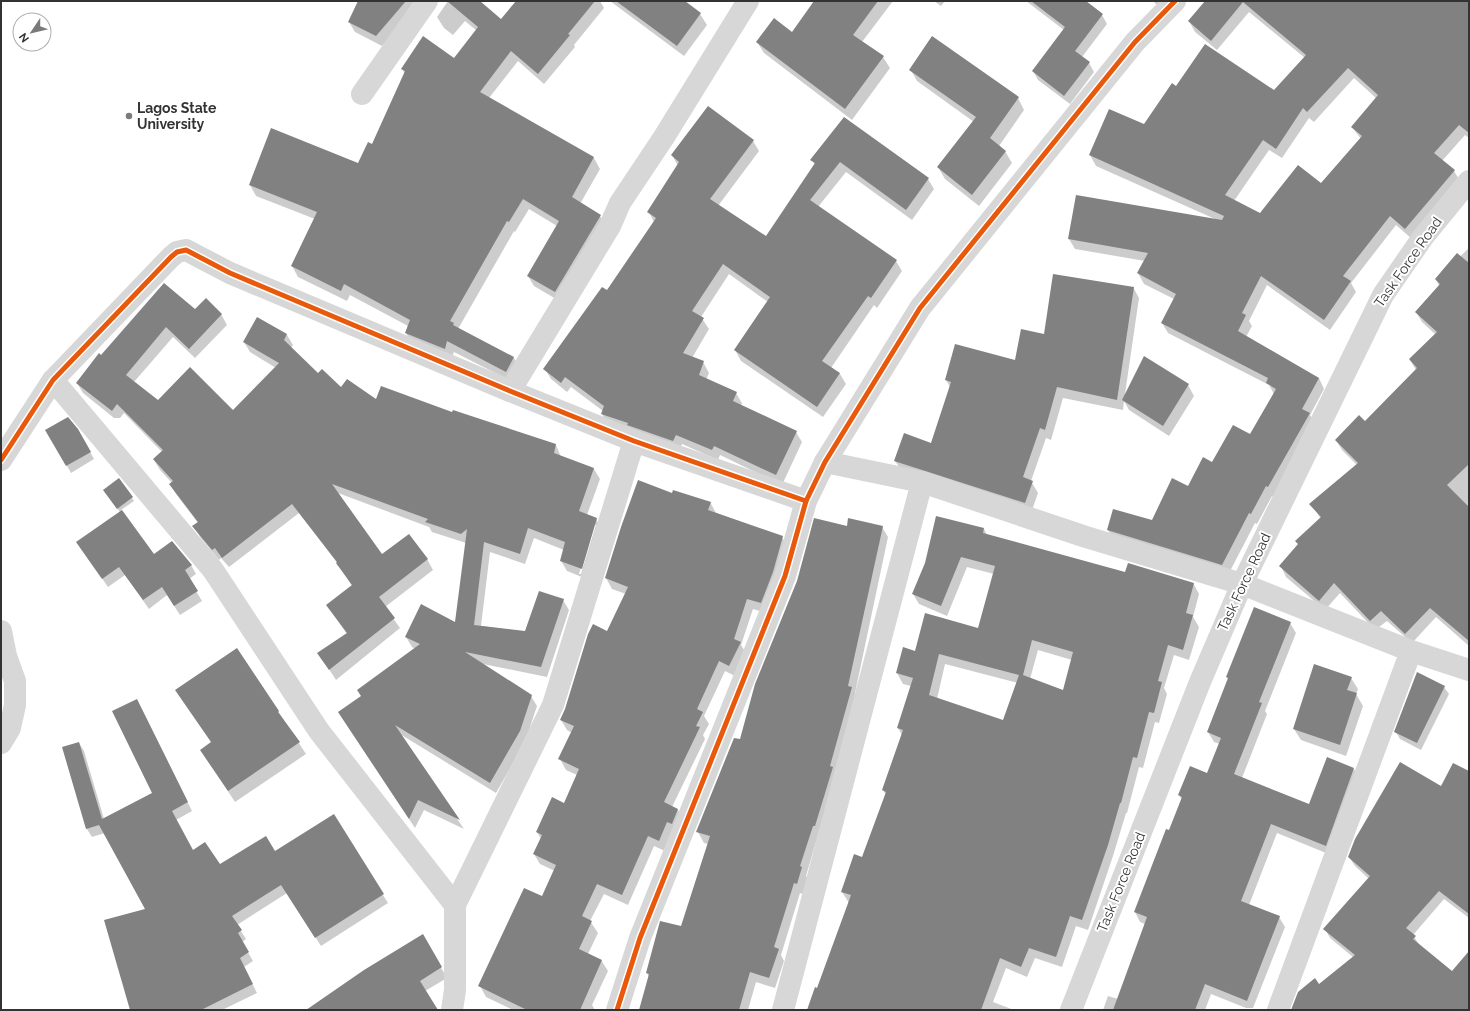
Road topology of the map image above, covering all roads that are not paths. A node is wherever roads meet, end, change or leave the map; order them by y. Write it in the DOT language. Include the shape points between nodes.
graph roads {
  1 [pos="428,1"];
  2 [pos="748,1"];
  3 [pos="1175,1"];
  4 [pos="362,94"];
  5 [pos="1469,181"];
  6 [pos="53,380"];
  7 [pos="510,391"];
  8 [pos="634,441"];
  9 [pos="1,460"];
  10 [pos="825,462"];
  11 [pos="922,482"];
  12 [pos="806,501"];
  13 [pos="1242,584"];
  14 [pos="1,631"];
  15 [pos="1411,651"];
  16 [pos="1469,670"];
  17 [pos="1,743"];
  18 [pos="455,904"];
  19 [pos="452,1010"];
  20 [pos="617,1010"];
  21 [pos="783,1010"];
  22 [pos="1071,1010"];
  23 [pos="1278,1010"];
  1 -- 4 [label="street"];
  2 -- 7 [label="street" via="620,203 610,226"];
  3 -- 10 [label="street" via="1135,42 920,308"];
  5 -- 13 [label="street, Task Force Road" via="1423,237 1383,295"];
  6 -- 7 [label="street" via="171,257 186,250 230,273"];
  6 -- 9 [label="street"];
  6 -- 18 [label="street" via="213,570 319,731"];
  7 -- 8 [label="street"];
  8 -- 12 [label="street"];
  8 -- 18 [label="street" via="553,706"];
  10 -- 11 [label="street"];
  10 -- 12 [label="street"];
  11 -- 13 [label="street" via="1086,538"];
  11 -- 21 [label="street"];
  12 -- 20 [label="street" via="785,576 640,938"];
  13 -- 15 [label="street"];
  13 -- 22 [label="street, Task Force Road" via="1200,682"];
  14 -- 17 [label="street" via="15,681 15,706 10,728"];
  15 -- 16 [label="street"];
  15 -- 23 [label="street"];
  18 -- 19 [label="street" via="455,990"];
}
